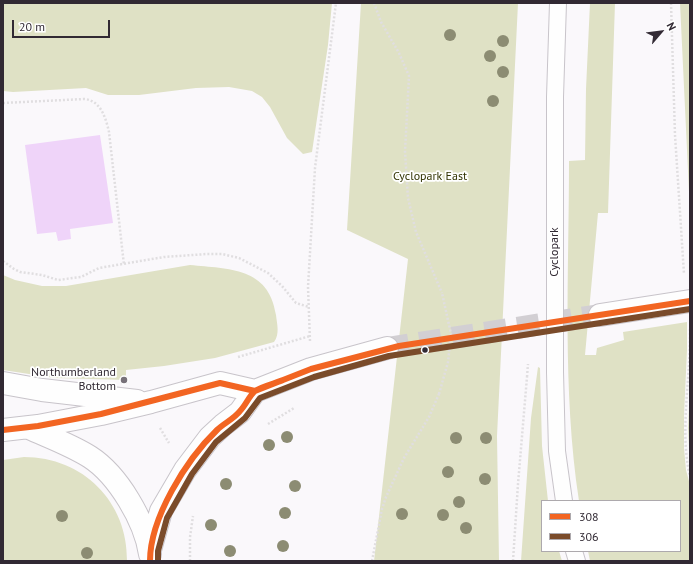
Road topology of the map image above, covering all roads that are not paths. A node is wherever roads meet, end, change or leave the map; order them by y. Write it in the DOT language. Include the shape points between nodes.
graph roads {
  1 [pos="558,3"];
  2 [pos="689,301"];
  3 [pos="600,314"];
  4 [pos="387,348"];
  5 [pos="3,383"];
  6 [pos="255,391"];
  7 [pos="151,402"];
  8 [pos="29,428"];
  9 [pos="3,430"];
  10 [pos="564,500"];
  11 [pos="151,557"];
  1 -- 10 [label="lane, Cyclopark, bridge" via="555,97 555,372 556,450"];
  2 -- 3 [label="main road"];
  4 -- 6 [label="main road" via="311,369"];
  5 -- 7 [label="main road"];
  6 -- 7 [label="main road" via="220,383"];
  6 -- 11 [label="main road" via="240,412 217,430 192,459 177,482 162,511"];
  7 -- 8 [label="main road"];
  8 -- 9 [label="main road"];
  8 -- 11 [label="main road" via="73,447 102,466 131,503"];
}
